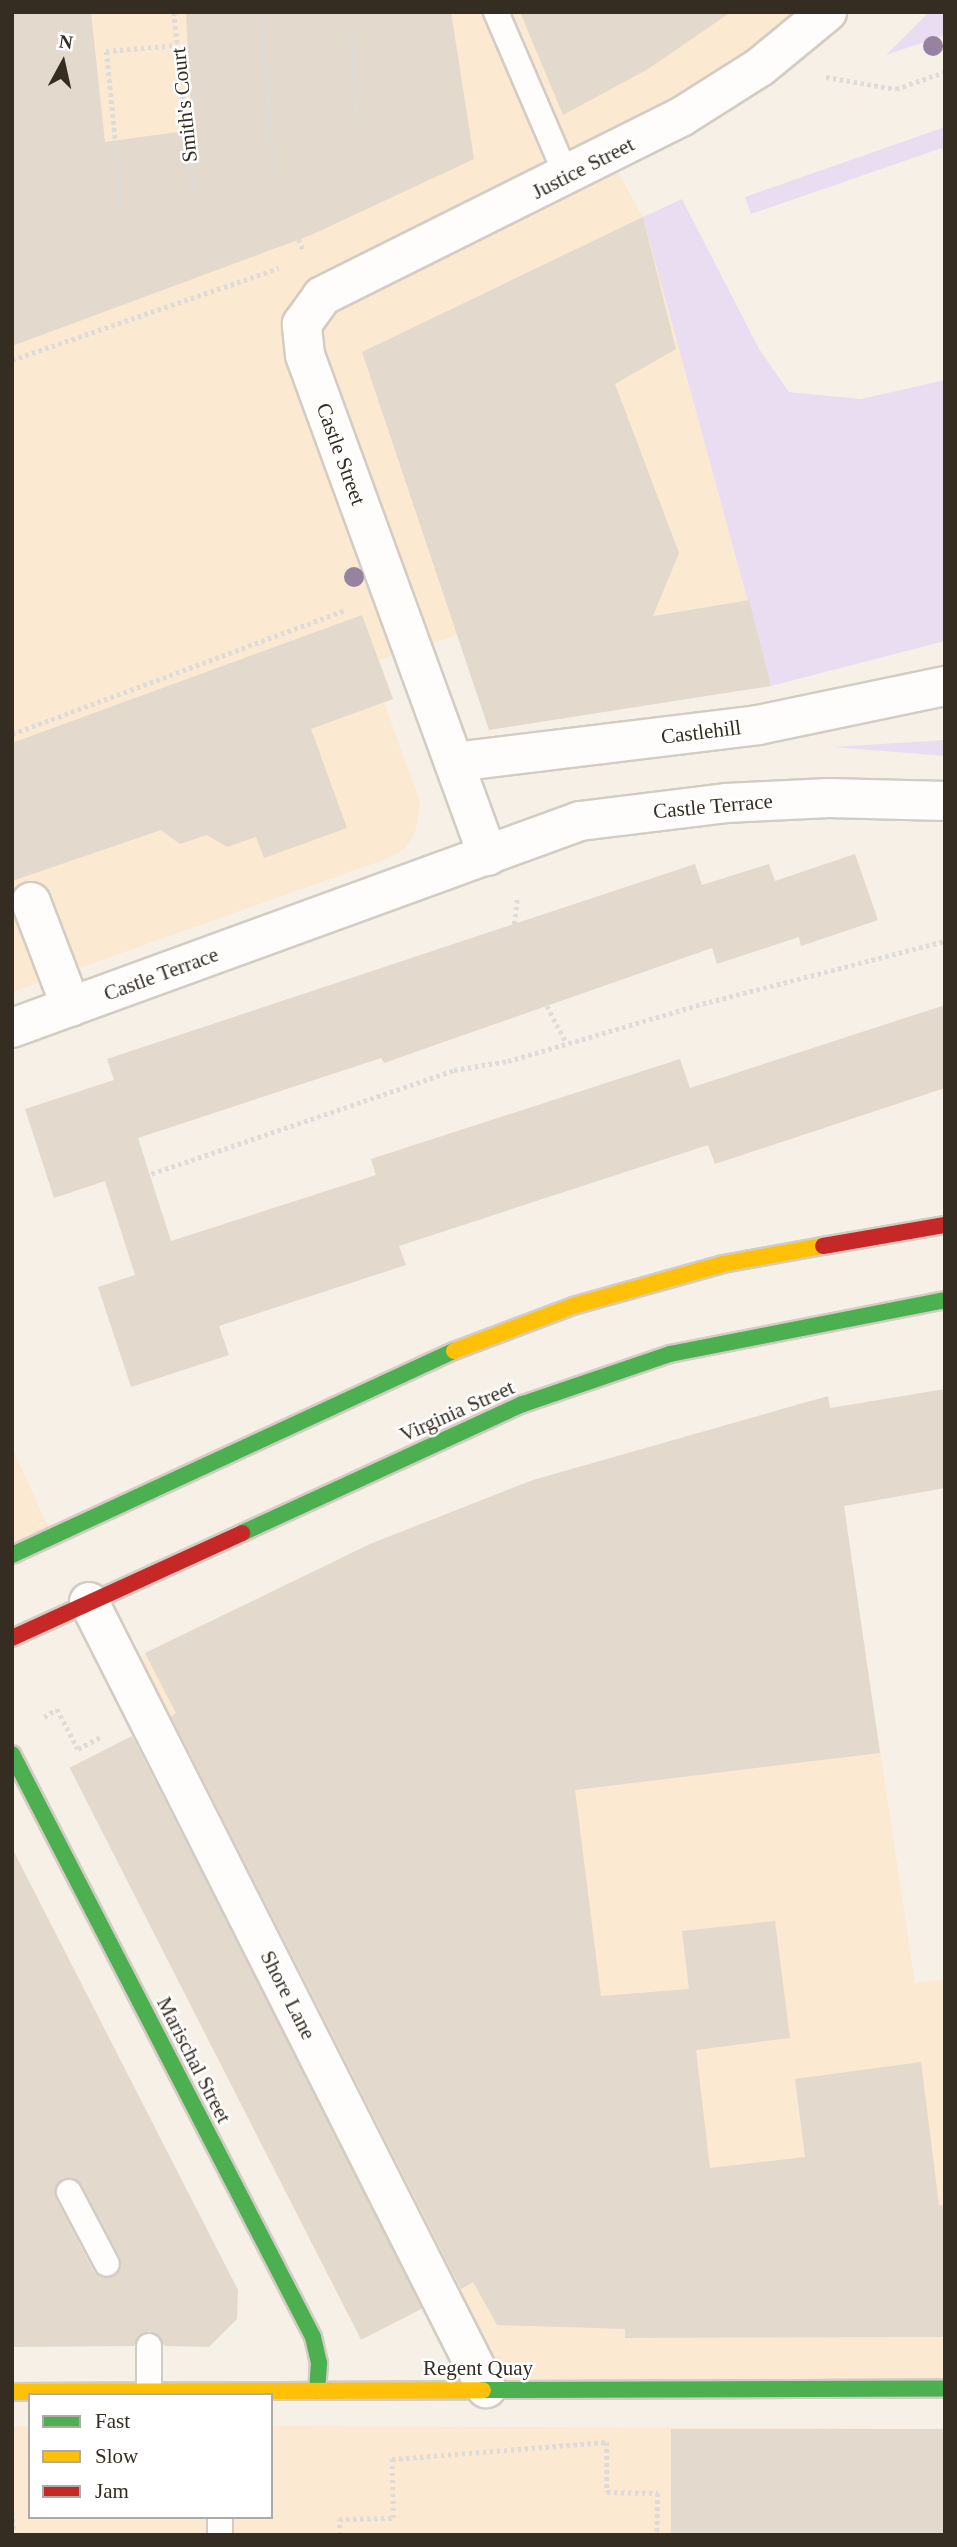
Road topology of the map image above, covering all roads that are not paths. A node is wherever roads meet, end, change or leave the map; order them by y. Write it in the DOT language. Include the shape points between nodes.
graph roads {
  1 [pos="496,12"];
  2 [pos="827,12"];
  3 [pos="567,177"];
  4 [pos="322,296"];
  5 [pos="945,686"];
  6 [pos="454,762"];
  7 [pos="945,801"];
  8 [pos="488,856"];
  9 [pos="31,902"];
  10 [pos="71,1007"];
  11 [pos="12,1028"];
  12 [pos="945,1225"];
  13 [pos="945,1300"];
  14 [pos="12,1555"];
  15 [pos="89,1602"];
  16 [pos="12,1638"];
  17 [pos="12,1754"];
  18 [pos="69,2192"];
  19 [pos="107,2264"];
  20 [pos="149,2346"];
  21 [pos="486,2388"];
  22 [pos="945,2388"];
  23 [pos="317,2390"];
  24 [pos="149,2391"];
  25 [pos="12,2392"];
  26 [pos="218,2393"];
  1 -- 3 [label="lane"];
  2 -- 3 [label="street, Justice Street" via="760,66 681,117"];
  3 -- 4 [label="street, Justice Street"];
  4 -- 6 [label="street, Castle Street" via="302,324 301,344"];
  5 -- 6 [label="street, Castlehill" via="758,725"];
  6 -- 8 [label="street"];
  7 -- 8 [label="street, Castle Terrace" via="829,798 652,810 580,821"];
  8 -- 10 [label="street, Castle Terrace"];
  9 -- 10 [label="street"];
  10 -- 11 [label="street, Castle Terrace"];
  12 -- 14 [label="main road" via="723,1264 573,1306 472,1343"];
  13 -- 15 [label="main road, Virginia Street" via="670,1354 547,1395"];
  15 -- 16 [label="main road, Virginia Street"];
  15 -- 21 [label="street, Shore Lane"];
  17 -- 23 [label="main road, Marischal Street" via="313,2337 319,2363"];
  18 -- 19 [label="lane"];
  20 -- 24 [label="lane"];
  21 -- 22 [label="main road, Regent Quay"];
  21 -- 23 [label="main road, Regent Quay"];
  23 -- 26 [label="main road, Regent Quay"];
  24 -- 25 [label="main road, Regent Quay"];
  24 -- 26 [label="main road, Regent Quay"];
}
